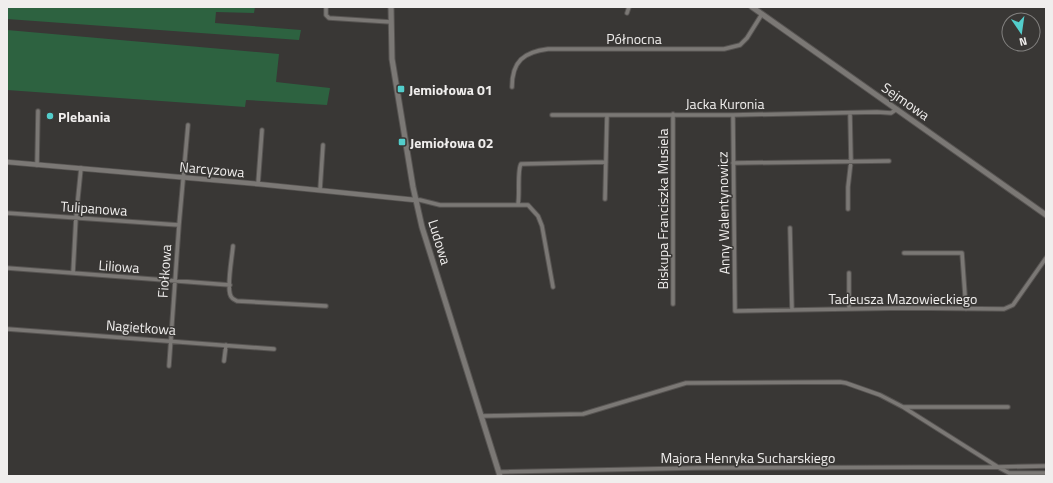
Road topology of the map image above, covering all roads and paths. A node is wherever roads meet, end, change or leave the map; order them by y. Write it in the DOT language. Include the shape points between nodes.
graph roads {
  1 [pos="326,7"];
  2 [pos="391,7"];
  3 [pos="629,7"];
  4 [pos="752,7"];
  5 [pos="627,13"];
  6 [pos="762,14"];
  7 [pos="391,22"];
  8 [pos="512,87"];
  9 [pos="896,109"];
  10 [pos="38,111"];
  11 [pos="850,113"];
  12 [pos="673,114"];
  13 [pos="733,114"];
  14 [pos="552,115"];
  15 [pos="607,115"];
  16 [pos="188,125"];
  17 [pos="262,130"];
  18 [pos="323,145"];
  19 [pos="889,160"];
  20 [pos="851,161"];
  21 [pos="7,162"];
  22 [pos="606,162"];
  23 [pos="733,163"];
  24 [pos="37,165"];
  25 [pos="81,168"];
  26 [pos="184,177"];
  27 [pos="258,184"];
  28 [pos="320,190"];
  29 [pos="605,198"];
  30 [pos="415,200"];
  31 [pos="518,204"];
  32 [pos="848,209"];
  33 [pos="7,213"];
  34 [pos="1046,215"];
  35 [pos="76,217"];
  36 [pos="179,225"];
  37 [pos="790,228"];
  38 [pos="233,246"];
  39 [pos="904,253"];
  40 [pos="1046,258"];
  41 [pos="7,268"];
  42 [pos="73,273"];
  43 [pos="849,273"];
  44 [pos="174,281"];
  45 [pos="230,285"];
  46 [pos="553,287"];
  47 [pos="673,304"];
  48 [pos="326,306"];
  49 [pos="849,309"];
  50 [pos="966,309"];
  51 [pos="792,310"];
  52 [pos="735,311"];
  53 [pos="7,329"];
  54 [pos="171,340"];
  55 [pos="226,345"];
  56 [pos="274,349"];
  57 [pos="224,361"];
  58 [pos="169,366"];
  59 [pos="902,407"];
  60 [pos="1008,407"];
  61 [pos="481,416"];
  62 [pos="1046,466"];
  63 [pos="998,467"];
  64 [pos="1046,473"];
  65 [pos="500,474"];
  1 -- 7 [label="street" via="326,15 329,18"];
  2 -- 7 [label="main road, Ludowa"];
  3 -- 5 [label="street"];
  4 -- 6 [label="main road, Sejmowa"];
  6 -- 8 [label="street, Północna" via="740,45 724,49 548,49 535,52 527,55 516,65 512,75"];
  6 -- 9 [label="main road, Sejmowa"];
  7 -- 30 [label="main road, Ludowa" via="392,59"];
  9 -- 11 [label="street, Jacka Kuronia" via="890,113"];
  9 -- 34 [label="main road, Sejmowa"];
  10 -- 24 [label="street"];
  11 -- 13 [label="street, Jacka Kuronia"];
  11 -- 20 [label="street"];
  12 -- 13 [label="street, Jacka Kuronia"];
  12 -- 15 [label="street, Jacka Kuronia"];
  12 -- 47 [label="street, Biskupa Franciszka Musiela"];
  13 -- 23 [label="street, Anny Walentynowicz"];
  14 -- 15 [label="street, Jacka Kuronia"];
  15 -- 22 [label="street"];
  16 -- 26 [label="street, Fiołkowa"];
  17 -- 27 [label="street"];
  18 -- 28 [label="street"];
  19 -- 20 [label="street"];
  20 -- 23 [label="street"];
  20 -- 32 [label="street"];
  21 -- 24 [label="street, Narcyzowa"];
  22 -- 29 [label="street"];
  22 -- 31 [label="street" via="521,164"];
  23 -- 52 [label="street, Anny Walentynowicz"];
  24 -- 25 [label="street, Narcyzowa"];
  25 -- 26 [label="street, Narcyzowa"];
  25 -- 35 [label="street"];
  26 -- 27 [label="street, Narcyzowa"];
  26 -- 36 [label="street, Fiołkowa"];
  27 -- 28 [label="street, Narcyzowa"];
  28 -- 30 [label="street, Narcyzowa"];
  30 -- 31 [label="street" via="440,205"];
  30 -- 61 [label="main road, Ludowa"];
  31 -- 46 [label="street" via="528,205 540,220"];
  33 -- 35 [label="street, Tulipanowa"];
  35 -- 36 [label="street, Tulipanowa"];
  35 -- 42 [label="street"];
  36 -- 44 [label="street, Fiołkowa"];
  37 -- 51 [label="street"];
  38 -- 45 [label="street"];
  39 -- 50 [label="street" via="962,253"];
  40 -- 50 [label="street, Tadeusza Mazowieckiego" via="1011,307"];
  41 -- 42 [label="street, Liliowa"];
  42 -- 44 [label="street, Liliowa"];
  43 -- 49 [label="street"];
  44 -- 45 [label="street, Liliowa"];
  44 -- 54 [label="street, Fiołkowa"];
  45 -- 48 [label="street" via="230,294 237,301"];
  49 -- 50 [label="street, Tadeusza Mazowieckiego"];
  49 -- 51 [label="street, Tadeusza Mazowieckiego"];
  51 -- 52 [label="street, Tadeusza Mazowieckiego"];
  53 -- 54 [label="street, Nagietkowa"];
  54 -- 55 [label="street, Nagietkowa"];
  54 -- 58 [label="street, Fiołkowa"];
  55 -- 56 [label="street, Nagietkowa"];
  55 -- 57 [label="street"];
  59 -- 60 [label="street"];
  59 -- 61 [label="street" via="875,393 840,382 689,383 581,414"];
  59 -- 63 [label="street"];
  61 -- 65 [label="main road, Ludowa"];
  62 -- 63 [label="street, Majora Henryka Sucharskiego"];
  63 -- 64 [label="street, Majora Henryka Sucharskiego" via="1009,473"];
  63 -- 65 [label="street, Majora Henryka Sucharskiego" via="696,468"];
}
